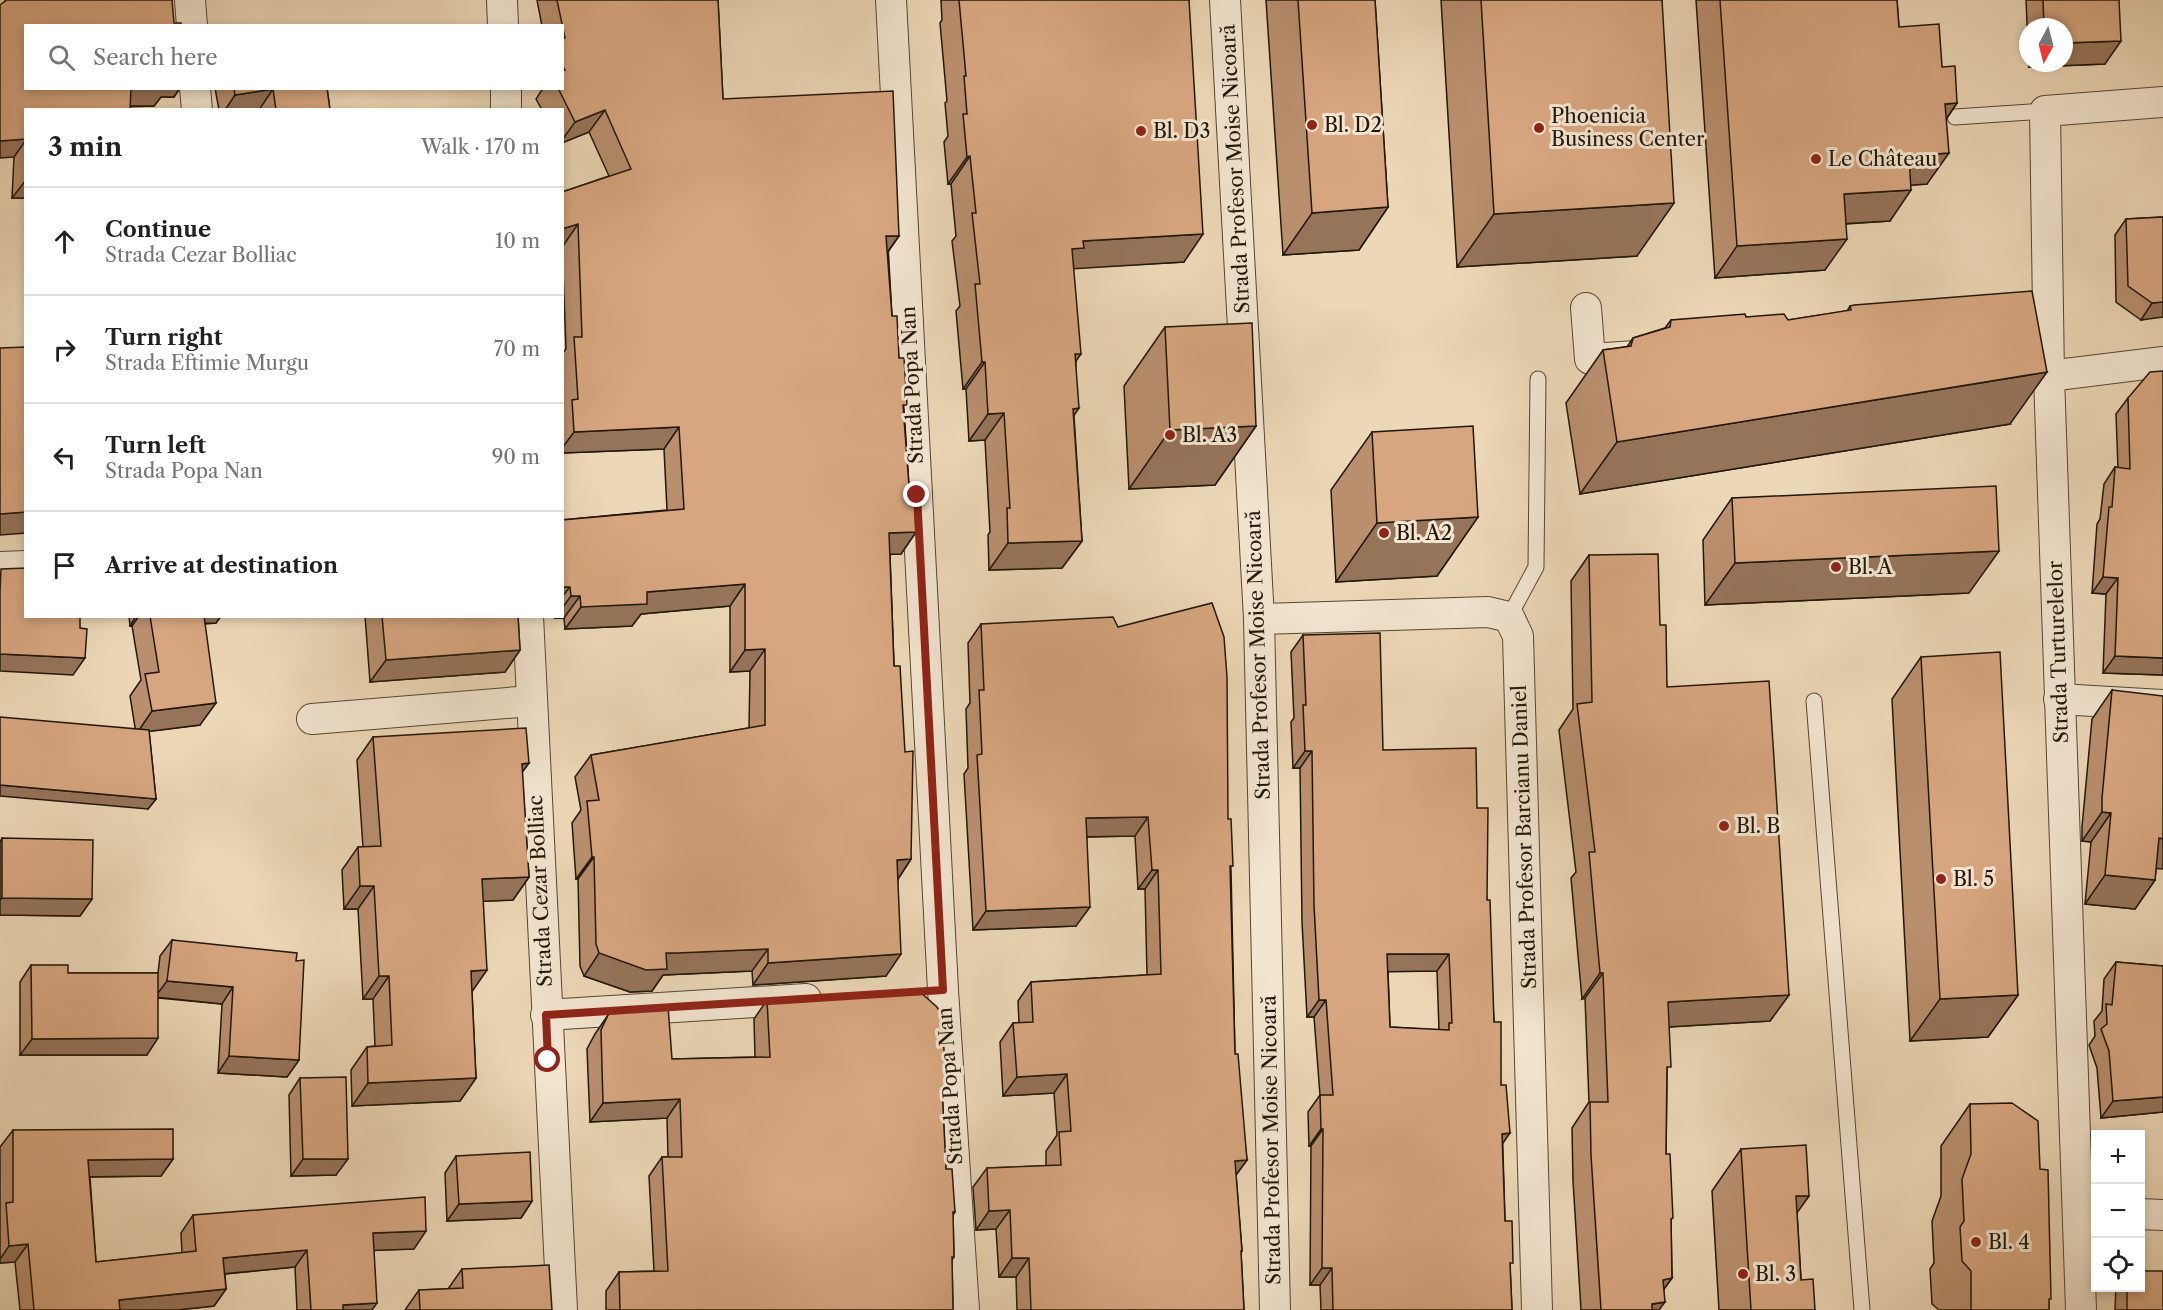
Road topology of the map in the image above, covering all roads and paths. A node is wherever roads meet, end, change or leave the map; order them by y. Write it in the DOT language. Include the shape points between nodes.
graph roads {
  1 [pos="190,0"];
  2 [pos="502,0"];
  3 [pos="891,0"];
  4 [pos="1226,0"];
  5 [pos="192,24"];
  6 [pos="503,24"];
  7 [pos="195,90"];
  8 [pos="506,90"];
  9 [pos="2163,102"];
  10 [pos="196,108"];
  11 [pos="506,108"];
  12 [pos="2045,111"];
  13 [pos="1955,117"];
  14 [pos="1586,308"];
  15 [pos="1660,354"];
  16 [pos="2163,362"];
  17 [pos="2049,376"];
  18 [pos="1538,379"];
  19 [pos="24,566"];
  20 [pos="0,567"];
  21 [pos="1509,617"];
  22 [pos="528,618"];
  23 [pos="1259,619"];
  24 [pos="2059,699"];
  25 [pos="531,701"];
  26 [pos="1814,701"];
  27 [pos="2163,705"];
  28 [pos="312,719"];
  29 [pos="838,997"];
  30 [pos="546,1015"];
  31 [pos="2086,1211"];
  32 [pos="2145,1214"];
  33 [pos="2163,1215"];
  34 [pos="562,1310"];
  35 [pos="964,1310"];
  36 [pos="1275,1310"];
  37 [pos="1538,1310"];
  38 [pos="1862,1310"];
  39 [pos="2081,1310"];
  1 -- 5 [label="street"];
  2 -- 6 [label="street"];
  3 -- 35 [label="street, Strada Popa Nan" via="932,991"];
  4 -- 23 [label="street, Strada Profesor Moise Nicoară"];
  7 -- 10 [label="street"];
  8 -- 11 [label="street"];
  9 -- 12 [label="street"];
  12 -- 13 [label="lane"];
  12 -- 17 [label="street, Strada Turturelelor" via="2037,323"];
  14 -- 15 [label="street" via="1590,360"];
  16 -- 17 [label="street"];
  17 -- 24 [label="street, Strada Turturelelor"];
  18 -- 21 [label="lane" via="1536,567"];
  19 -- 20 [label="street"];
  21 -- 23 [label="street" via="1488,612"];
  21 -- 37 [label="street, Strada Profesor Barcianu Daniel" via="1518,636"];
  22 -- 25 [label="street, Strada Cezar Bolliac"];
  23 -- 36 [label="street, Strada Profesor Moise Nicoară"];
  24 -- 27 [label="street"];
  24 -- 31 [label="street, Strada Turturelelor"];
  25 -- 28 [label="street"];
  25 -- 30 [label="street, Strada Cezar Bolliac"];
  26 -- 38 [label="lane"];
  29 -- 30 [label="street"];
  30 -- 34 [label="street, Strada Cezar Bolliac"];
  31 -- 39 [label="street, Strada Turturelelor"];
  32 -- 33 [label="street"];
}
